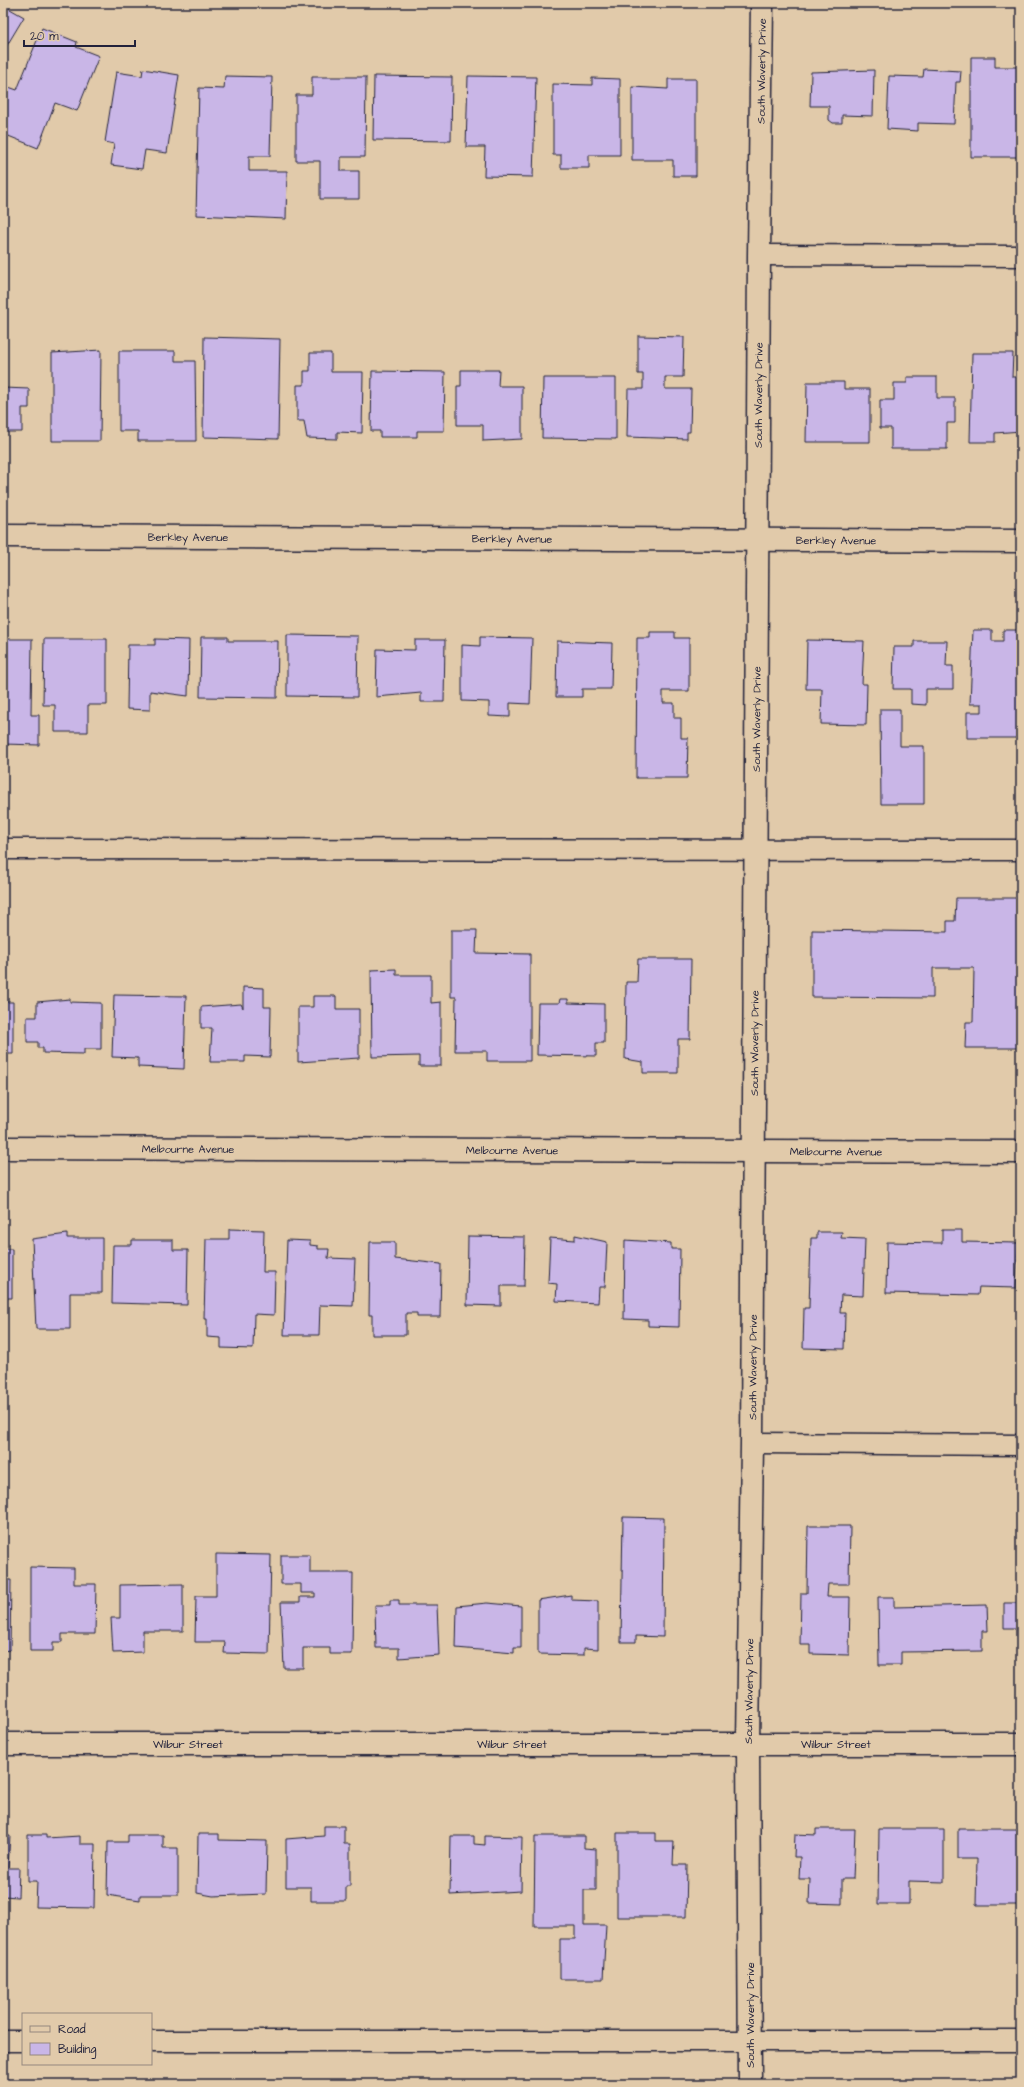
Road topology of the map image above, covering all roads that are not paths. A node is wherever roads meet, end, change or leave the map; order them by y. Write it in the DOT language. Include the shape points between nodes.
graph roads {
  1 [pos="762,3"];
  2 [pos="759,255"];
  3 [pos="1021,256"];
  4 [pos="3,536"];
  5 [pos="759,540"];
  6 [pos="1021,541"];
  7 [pos="3,849"];
  8 [pos="756,849"];
  9 [pos="1021,850"];
  10 [pos="3,1148"];
  11 [pos="754,1152"];
  12 [pos="1021,1152"];
  13 [pos="752,1443"];
  14 [pos="1021,1445"];
  15 [pos="3,1744"];
  16 [pos="748,1744"];
  17 [pos="1021,1744"];
  18 [pos="3,2041"];
  19 [pos="22,2041"];
  20 [pos="152,2041"];
  21 [pos="750,2041"];
  22 [pos="1021,2041"];
  23 [pos="750,2084"];
  1 -- 2 [label="street, South Waverly Drive"];
  2 -- 3 [label="lane"];
  2 -- 5 [label="street, South Waverly Drive"];
  4 -- 5 [label="street, Berkley Avenue"];
  5 -- 6 [label="street, Berkley Avenue"];
  5 -- 8 [label="street, South Waverly Drive"];
  7 -- 8 [label="lane"];
  8 -- 9 [label="lane"];
  8 -- 11 [label="street, South Waverly Drive"];
  10 -- 11 [label="street, Melbourne Avenue"];
  11 -- 12 [label="street, Melbourne Avenue"];
  11 -- 13 [label="street, South Waverly Drive"];
  13 -- 14 [label="lane"];
  13 -- 16 [label="street, South Waverly Drive"];
  15 -- 16 [label="street, Wilbur Street"];
  16 -- 17 [label="street, Wilbur Street"];
  16 -- 21 [label="street, South Waverly Drive"];
  18 -- 19 [label="lane"];
  20 -- 21 [label="lane"];
  21 -- 22 [label="lane"];
  21 -- 23 [label="street, South Waverly Drive"];
}
